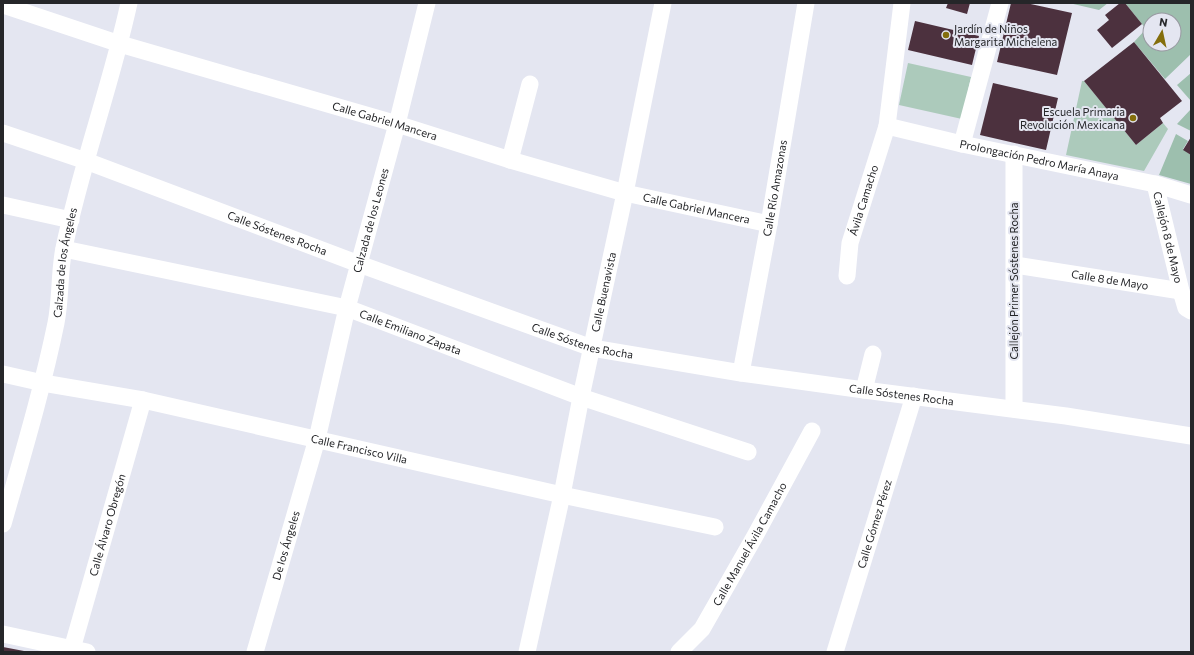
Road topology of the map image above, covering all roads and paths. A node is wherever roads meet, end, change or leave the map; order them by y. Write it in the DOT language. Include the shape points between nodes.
graph roads {
  1 [pos="129,3"];
  2 [pos="427,3"];
  3 [pos="663,3"];
  4 [pos="806,3"];
  5 [pos="902,3"];
  6 [pos="1000,3"];
  7 [pos="3,5"];
  8 [pos="120,44"];
  9 [pos="530,84"];
  10 [pos="397,124"];
  11 [pos="887,126"];
  12 [pos="3,133"];
  13 [pos="962,144"];
  14 [pos="1014,154"];
  15 [pos="510,160"];
  16 [pos="86,162"];
  17 [pos="1155,184"];
  18 [pos="625,193"];
  19 [pos="1191,195"];
  20 [pos="3,205"];
  21 [pos="71,220"];
  22 [pos="769,224"];
  23 [pos="64,249"];
  24 [pos="359,264"];
  25 [pos="1015,265"];
  26 [pos="847,276"];
  27 [pos="1181,291"];
  28 [pos="348,308"];
  29 [pos="1191,311"];
  30 [pos="592,348"];
  31 [pos="873,354"];
  32 [pos="741,373"];
  33 [pos="3,374"];
  34 [pos="43,383"];
  35 [pos="864,390"];
  36 [pos="914,396"];
  37 [pos="581,397"];
  38 [pos="143,400"];
  39 [pos="1014,409"];
  40 [pos="812,431"];
  41 [pos="1191,436"];
  42 [pos="317,439"];
  43 [pos="748,452"];
  44 [pos="562,495"];
  45 [pos="3,524"];
  46 [pos="715,527"];
  47 [pos="3,634"];
  48 [pos="80,650"];
  49 [pos="256,652"];
  50 [pos="527,652"];
  51 [pos="679,652"];
  52 [pos="835,652"];
  1 -- 8 [label="street, Calzada de los Ángeles"];
  2 -- 10 [label="street, Calzada de los Leones"];
  3 -- 18 [label="street, Calle Buenavista"];
  4 -- 22 [label="street, Calle Río Amazonas"];
  5 -- 11 [label="street, Ávila Camacho"];
  6 -- 13 [label="street"];
  7 -- 8 [label="street, Calle Gabriel Mancera"];
  8 -- 10 [label="street, Calle Gabriel Mancera"];
  8 -- 16 [label="street, Calzada de los Ángeles"];
  9 -- 15 [label="street"];
  10 -- 15 [label="street, Calle Gabriel Mancera"];
  10 -- 24 [label="street, Calzada de los Leones"];
  11 -- 13 [label="street, Prolongación Pedro María Anaya"];
  11 -- 26 [label="street, Ávila Camacho" via="850,243"];
  12 -- 16 [label="street, Calle Sóstenes Rocha"];
  13 -- 14 [label="street, Prolongación Pedro María Anaya"];
  14 -- 17 [label="street, Prolongación Pedro María Anaya"];
  14 -- 25 [label="street, Callejón Primer Sóstenes Rocha"];
  15 -- 18 [label="street, Calle Gabriel Mancera"];
  16 -- 21 [label="street, Calzada de los Ángeles"];
  16 -- 24 [label="street, Calle Sóstenes Rocha"];
  17 -- 19 [label="street, Prolongación Pedro María Anaya"];
  17 -- 27 [label="street, Callejón 8 de Mayo"];
  18 -- 22 [label="street, Calle Gabriel Mancera"];
  18 -- 30 [label="street, Calle Buenavista"];
  20 -- 21 [label="street"];
  21 -- 23 [label="street, Calzada de los Ángeles"];
  22 -- 32 [label="street, Calle Río Amazonas"];
  23 -- 28 [label="street, Calle Emiliano Zapata"];
  23 -- 34 [label="street, Calzada de los Ángeles" via="57,320"];
  24 -- 28 [label="street, Calzada de los Leones"];
  24 -- 30 [label="street, Calle Sóstenes Rocha"];
  25 -- 27 [label="street, Calle 8 de Mayo"];
  25 -- 39 [label="street, Callejón Primer Sóstenes Rocha"];
  27 -- 29 [label="street" via="1186,308"];
  28 -- 37 [label="street, Calle Emiliano Zapata"];
  28 -- 42 [label="street, Calzada de los Leones"];
  30 -- 32 [label="street, Calle Sóstenes Rocha"];
  30 -- 37 [label="street, Calle Buenavista"];
  31 -- 35 [label="street"];
  32 -- 35 [label="street, Calle Sóstenes Rocha"];
  33 -- 34 [label="street, Calle Francisco Villa"];
  34 -- 38 [label="street, Calle Francisco Villa"];
  34 -- 45 [label="street, Calzada de los Ángeles"];
  35 -- 36 [label="street, Calle Sóstenes Rocha"];
  36 -- 39 [label="street, Calle Sóstenes Rocha"];
  36 -- 52 [label="street, Calle Gómez Pérez"];
  37 -- 43 [label="street, Calle Emiliano Zapata"];
  37 -- 44 [label="street, Calle Buenavista"];
  38 -- 42 [label="street, Calle Francisco Villa"];
  38 -- 48 [label="street, Calle Álvaro Obregón"];
  39 -- 41 [label="street, Calle Sóstenes Rocha"];
  40 -- 51 [label="street, Calle Manuel Ávila Camacho" via="702,629"];
  42 -- 44 [label="street, Calle Francisco Villa"];
  42 -- 49 [label="street, De los Ángeles"];
  44 -- 46 [label="street, Calle Francisco Villa"];
  44 -- 50 [label="street, Calle Buenavista"];
  47 -- 48 [label="street"];
}
